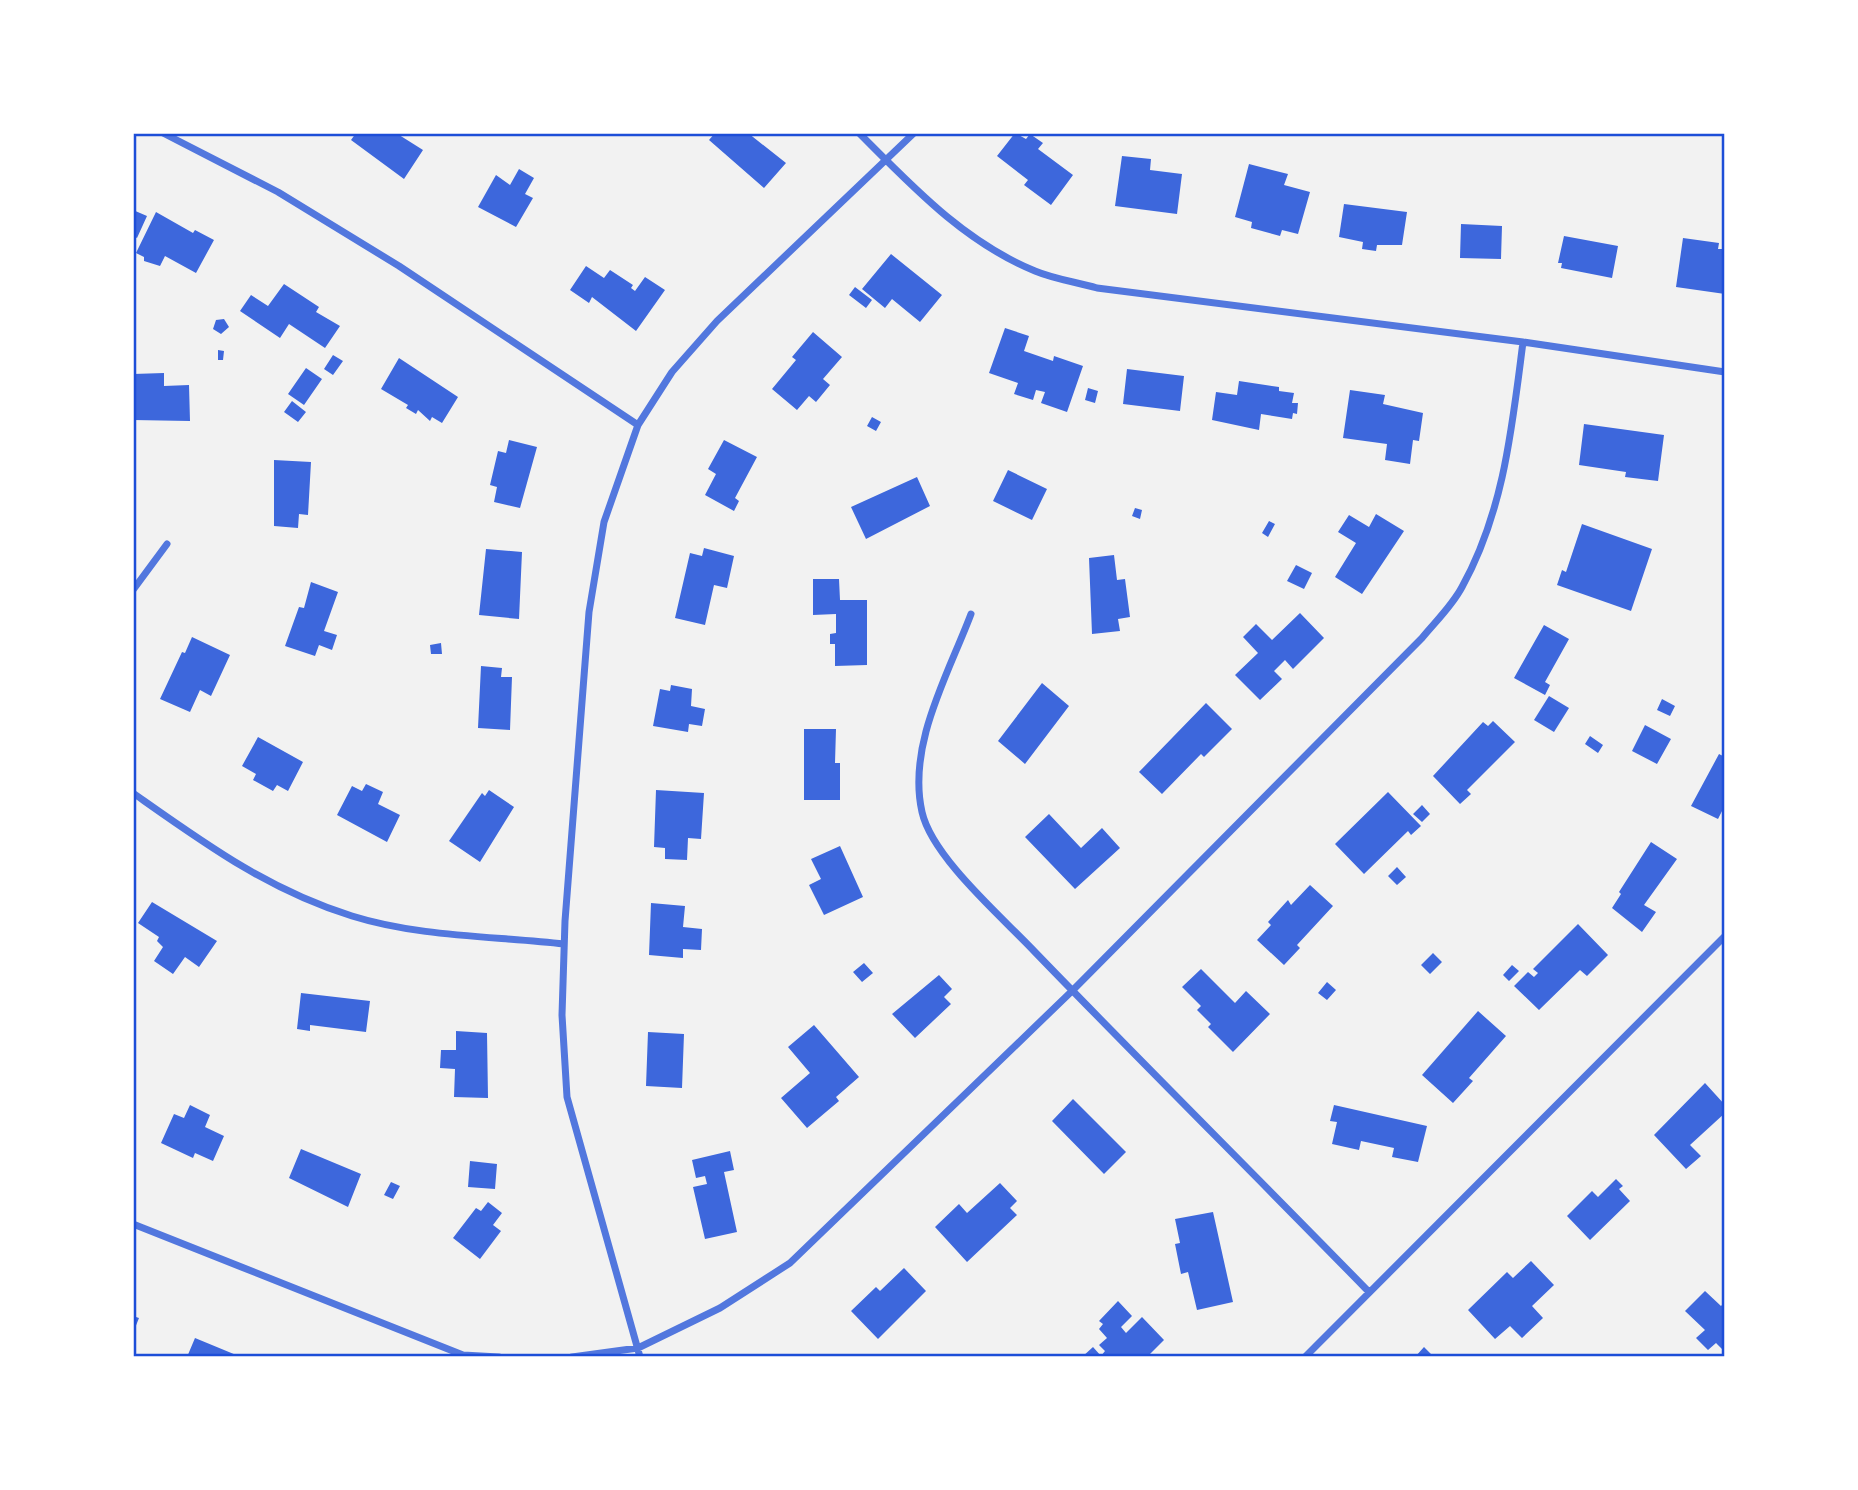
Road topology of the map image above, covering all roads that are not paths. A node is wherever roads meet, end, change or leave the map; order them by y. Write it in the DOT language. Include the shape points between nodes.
graph roads {
  1 [pos="163,133"];
  2 [pos="859,133"];
  3 [pos="914,133"];
  4 [pos="886,160"];
  5 [pos="1523,342"];
  6 [pos="1725,372"];
  7 [pos="638,425"];
  8 [pos="167,544"];
  9 [pos="133,590"];
  10 [pos="971,614"];
  11 [pos="133,793"];
  12 [pos="1725,936"];
  13 [pos="564,944"];
  14 [pos="1072,991"];
  15 [pos="133,1224"];
  16 [pos="1369,1293"];
  17 [pos="638,1348"];
  18 [pos="499,1357"];
  19 [pos="572,1357"];
  20 [pos="640,1357"];
  21 [pos="1305,1357"];
  1 -- 7 [label="street" via="278,192 399,266"];
  2 -- 4 [label="street"];
  3 -- 4 [label="street"];
  4 -- 5 [label="street" via="941,214 994,251 1036,272 1097,288"];
  4 -- 7 [label="street" via="717,321 672,372"];
  5 -- 6 [label="street"];
  5 -- 14 [label="street" via="1506,470 1487,536 1461,590 1422,638"];
  7 -- 13 [label="street" via="604,522 589,612"];
  8 -- 9 [label="street"];
  10 -- 14 [label="street" via="926,730 918,773 922,813 937,845"];
  11 -- 13 [label="street" via="234,864 298,896 354,916 415,929"];
  12 -- 16 [label="street"];
  13 -- 17 [label="street" via="567,1097"];
  14 -- 16 [label="street"];
  14 -- 17 [label="street" via="790,1263 720,1308"];
  15 -- 18 [label="street" via="463,1354"];
  16 -- 21 [label="street"];
  17 -- 19 [label="street"];
  17 -- 20 [label="street"];
}
